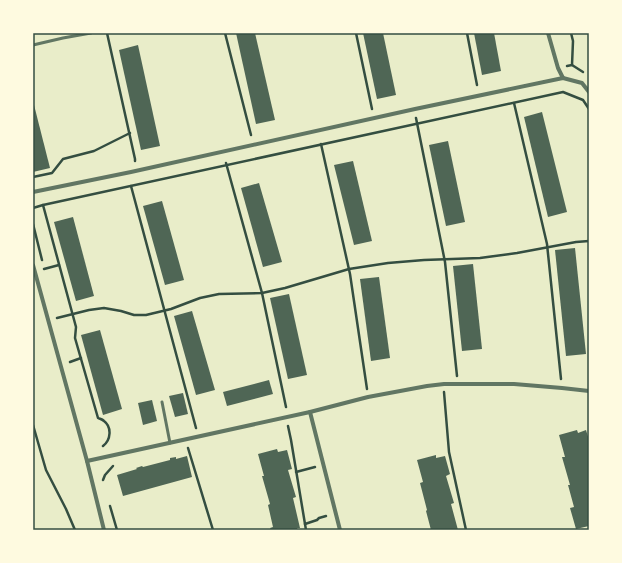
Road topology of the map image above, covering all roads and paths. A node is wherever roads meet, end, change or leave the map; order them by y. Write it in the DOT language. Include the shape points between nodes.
graph roads {
  1 [pos="91,33"];
  2 [pos="107,33"];
  3 [pos="226,33"];
  4 [pos="356,33"];
  5 [pos="467,33"];
  6 [pos="548,33"];
  7 [pos="571,33"];
  8 [pos="33,45"];
  9 [pos="572,65"];
  10 [pos="558,68"];
  11 [pos="589,75"];
  12 [pos="563,78"];
  13 [pos="589,92"];
  14 [pos="479,96"];
  15 [pos="514,102"];
  16 [pos="589,109"];
  17 [pos="374,118"];
  18 [pos="417,124"];
  19 [pos="317,132"];
  20 [pos="130,133"];
  21 [pos="321,144"];
  22 [pos="253,145"];
  23 [pos="226,151"];
  24 [pos="226,165"];
  25 [pos="131,172"];
  26 [pos="33,177"];
  27 [pos="131,186"];
  28 [pos="33,192"];
  29 [pos="43,205"];
  30 [pos="33,208"];
  31 [pos="589,241"];
  32 [pos="547,247"];
  33 [pos="444,259"];
  34 [pos="33,265"];
  35 [pos="59,265"];
  36 [pos="44,269"];
  37 [pos="349,269"];
  38 [pos="262,293"];
  39 [pos="164,310"];
  40 [pos="72,314"];
  41 [pos="57,318"];
  42 [pos="81,358"];
  43 [pos="69,362"];
  44 [pos="444,384"];
  45 [pos="458,384"];
  46 [pos="562,388"];
  47 [pos="589,391"];
  48 [pos="437,396"];
  49 [pos="445,396"];
  50 [pos="368,397"];
  51 [pos="162,402"];
  52 [pos="310,412"];
  53 [pos="288,417"];
  54 [pos="33,425"];
  55 [pos="294,425"];
  56 [pos="288,426"];
  57 [pos="282,427"];
  58 [pos="198,437"];
  59 [pos="170,443"];
  60 [pos="195,446"];
  61 [pos="100,448"];
  62 [pos="87,461"];
  63 [pos="115,465"];
  64 [pos="324,465"];
  65 [pos="296,472"];
  66 [pos="103,480"];
  67 [pos="336,514"];
  68 [pos="305,524"];
  69 [pos="75,530"];
  70 [pos="104,530"];
  71 [pos="213,530"];
  72 [pos="306,530"];
  73 [pos="340,530"];
  74 [pos="466,530"];
  1 -- 8 [label="lane"];
  2 -- 20 [label="path"];
  3 -- 22 [label="path"];
  4 -- 17 [label="path"];
  5 -- 14 [label="path"];
  6 -- 10 [label="street"];
  7 -- 9 [label="path"];
  9 -- 10 [label="path"];
  9 -- 11 [label="path"];
  10 -- 12 [label="street"];
  12 -- 13 [label="street" via="582,83"];
  12 -- 14 [label="street"];
  14 -- 17 [label="street"];
  15 -- 16 [label="path" via="563,92 583,100"];
  15 -- 18 [label="path"];
  15 -- 32 [label="path"];
  17 -- 19 [label="street"];
  18 -- 21 [label="path"];
  18 -- 33 [label="path"];
  19 -- 21 [label="path"];
  19 -- 22 [label="street"];
  20 -- 25 [label="path" via="135,159"];
  20 -- 26 [label="path" via="94,151 63,159 52,173"];
  21 -- 24 [label="path"];
  21 -- 37 [label="path"];
  22 -- 23 [label="street"];
  23 -- 24 [label="path"];
  23 -- 25 [label="street"];
  24 -- 27 [label="path"];
  24 -- 38 [label="path"];
  25 -- 27 [label="path"];
  25 -- 28 [label="street"];
  27 -- 29 [label="path"];
  27 -- 39 [label="path"];
  29 -- 30 [label="path"];
  29 -- 35 [label="path"];
  31 -- 32 [label="path"];
  32 -- 33 [label="path" via="480,258"];
  32 -- 46 [label="path"];
  33 -- 37 [label="path"];
  33 -- 45 [label="path"];
  34 -- 62 [label="street"];
  35 -- 36 [label="path"];
  35 -- 40 [label="path"];
  37 -- 38 [label="path"];
  37 -- 50 [label="path"];
  38 -- 39 [label="path" via="219,294"];
  38 -- 53 [label="path"];
  39 -- 40 [label="path" via="134,315 104,308"];
  39 -- 58 [label="path"];
  40 -- 41 [label="path"];
  40 -- 42 [label="path"];
  42 -- 43 [label="path"];
  42 -- 61 [label="path" via="98,418 104,421 110,435 106,444"];
  44 -- 45 [label="street"];
  44 -- 49 [label="path"];
  44 -- 50 [label="street"];
  45 -- 46 [label="street" via="514,384"];
  46 -- 47 [label="street"];
  48 -- 49 [label="path"];
  49 -- 74 [label="path" via="449,452"];
  50 -- 52 [label="street"];
  51 -- 59 [label="lane"];
  52 -- 53 [label="street"];
  52 -- 64 [label="street"];
  53 -- 56 [label="path"];
  53 -- 58 [label="street"];
  54 -- 69 [label="path" via="46,470"];
  55 -- 56 [label="path"];
  56 -- 57 [label="path"];
  56 -- 65 [label="path"];
  58 -- 59 [label="street"];
  59 -- 62 [label="street"];
  60 -- 71 [label="path" via="186,448"];
  62 -- 70 [label="street"];
  63 -- 66 [label="path"];
  64 -- 65 [label="path"];
  64 -- 67 [label="street"];
  65 -- 68 [label="path"];
  67 -- 68 [label="path"];
  67 -- 73 [label="street"];
  68 -- 72 [label="path"];
}
